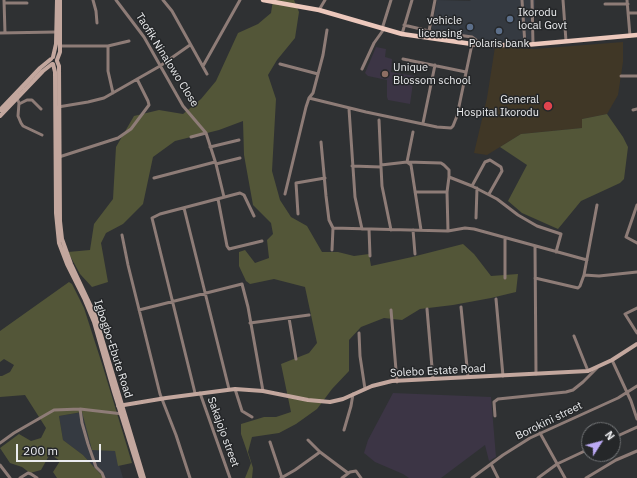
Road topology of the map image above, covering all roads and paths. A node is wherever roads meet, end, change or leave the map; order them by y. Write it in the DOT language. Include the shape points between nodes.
graph roads {
  1 [pos="57,0"];
  2 [pos="60,0"];
  3 [pos="93,0"];
  4 [pos="116,0"];
  5 [pos="162,0"];
  6 [pos="240,0"];
  7 [pos="264,0"];
  8 [pos="325,0"];
  9 [pos="391,0"];
  10 [pos="412,0"];
  11 [pos="435,0"];
  12 [pos="522,0"];
  13 [pos="532,0"];
  14 [pos="563,0"];
  15 [pos="4,2"];
  16 [pos="627,2"];
  17 [pos="27,3"];
  18 [pos="605,4"];
  19 [pos="319,10"];
  20 [pos="628,13"];
  21 [pos="637,13"];
  22 [pos="97,23"];
  23 [pos="404,25"];
  24 [pos="383,29"];
  25 [pos="327,30"];
  26 [pos="429,31"];
  27 [pos="56,32"];
  28 [pos="0,33"];
  29 [pos="5,33"];
  30 [pos="402,34"];
  31 [pos="637,35"];
  32 [pos="630,36"];
  33 [pos="129,41"];
  34 [pos="566,41"];
  35 [pos="190,44"];
  36 [pos="472,44"];
  37 [pos="533,44"];
  38 [pos="479,45"];
  39 [pos="525,45"];
  40 [pos="60,46"];
  41 [pos="108,46"];
  42 [pos="52,58"];
  43 [pos="403,59"];
  44 [pos="57,60"];
  45 [pos="53,64"];
  46 [pos="280,64"];
  47 [pos="435,65"];
  48 [pos="160,66"];
  49 [pos="202,66"];
  50 [pos="362,69"];
  51 [pos="466,72"];
  52 [pos="207,74"];
  53 [pos="318,74"];
  54 [pos="621,76"];
  55 [pos="637,76"];
  56 [pos="137,79"];
  57 [pos="113,93"];
  58 [pos="17,98"];
  59 [pos="309,98"];
  60 [pos="19,104"];
  61 [pos="57,107"];
  62 [pos="349,108"];
  63 [pos="41,109"];
  64 [pos="0,110"];
  65 [pos="0,116"];
  66 [pos="379,120"];
  67 [pos="423,123"];
  68 [pos="413,132"];
  69 [pos="206,133"];
  70 [pos="42,135"];
  71 [pos="191,137"];
  72 [pos="239,140"];
  73 [pos="321,142"];
  74 [pos="210,147"];
  75 [pos="59,157"];
  76 [pos="240,158"];
  77 [pos="407,162"];
  78 [pos="215,163"];
  79 [pos="352,166"];
  80 [pos="381,166"];
  81 [pos="449,177"];
  82 [pos="154,178"];
  83 [pos="325,178"];
  84 [pos="472,186"];
  85 [pos="477,188"];
  86 [pos="415,192"];
  87 [pos="447,192"];
  88 [pos="285,194"];
  89 [pos="489,194"];
  90 [pos="224,197"];
  91 [pos="218,199"];
  92 [pos="597,205"];
  93 [pos="637,205"];
  94 [pos="184,208"];
  95 [pos="298,214"];
  96 [pos="254,216"];
  97 [pos="476,218"];
  98 [pos="333,228"];
  99 [pos="362,229"];
  100 [pos="369,229"];
  101 [pos="391,230"];
  102 [pos="413,230"];
  103 [pos="421,230"];
  104 [pos="448,231"];
  105 [pos="122,235"];
  106 [pos="505,238"];
  107 [pos="262,241"];
  108 [pos="637,243"];
  109 [pos="535,246"];
  110 [pos="332,250"];
  111 [pos="556,252"];
  112 [pos="415,254"];
  113 [pos="370,256"];
  114 [pos="587,260"];
  115 [pos="637,272"];
  116 [pos="584,274"];
  117 [pos="505,278"];
  118 [pos="535,278"];
  119 [pos="205,293"];
  120 [pos="496,299"];
  121 [pos="173,301"];
  122 [pos="461,307"];
  123 [pos="637,308"];
  124 [pos="427,309"];
  125 [pos="139,310"];
  126 [pos="391,310"];
  127 [pos="308,315"];
  128 [pos="289,318"];
  129 [pos="250,323"];
  130 [pos="359,333"];
  131 [pos="637,333"];
  132 [pos="574,336"];
  133 [pos="637,344"];
  134 [pos="296,359"];
  135 [pos="612,360"];
  136 [pos="597,368"];
  137 [pos="588,371"];
  138 [pos="536,374"];
  139 [pos="503,376"];
  140 [pos="468,377"];
  141 [pos="434,379"];
  142 [pos="397,382"];
  143 [pos="637,386"];
  144 [pos="229,389"];
  145 [pos="235,389"];
  146 [pos="365,389"];
  147 [pos="263,391"];
  148 [pos="197,393"];
  149 [pos="627,393"];
  150 [pos="353,394"];
  151 [pos="161,398"];
  152 [pos="120,405"];
  153 [pos="80,409"];
  154 [pos="122,414"];
  155 [pos="636,414"];
  156 [pos="495,416"];
  157 [pos="252,417"];
  158 [pos="637,419"];
  159 [pos="637,427"];
  160 [pos="344,430"];
  161 [pos="540,433"];
  162 [pos="621,434"];
  163 [pos="308,440"];
  164 [pos="270,442"];
  165 [pos="0,443"];
  166 [pos="637,451"];
  167 [pos="320,452"];
  168 [pos="581,453"];
  169 [pos="491,464"];
  170 [pos="557,464"];
  171 [pos="0,465"];
  172 [pos="348,473"];
  173 [pos="10,478"];
  174 [pos="20,478"];
  175 [pos="37,478"];
  176 [pos="104,478"];
  177 [pos="142,478"];
  178 [pos="190,478"];
  179 [pos="230,478"];
  180 [pos="281,478"];
  181 [pos="342,478"];
  182 [pos="361,478"];
  183 [pos="472,478"];
  184 [pos="498,478"];
  185 [pos="538,478"];
  186 [pos="565,478"];
  187 [pos="586,478"];
  1 -- 27 [label="main road"];
  2 -- 40 [label="main road, Igbogbo-Ebute Road"];
  3 -- 22 [label="street"];
  4 -- 48 [label="street, Taofik Ninalowo Close" via="139,28"];
  5 -- 35 [label="street" via="172,11"];
  6 -- 49 [label="street"];
  7 -- 19 [label="main road"];
  8 -- 19 [label="street"];
  9 -- 24 [label="street"];
  10 -- 23 [label="street"];
  11 -- 26 [label="street"];
  12 -- 39 [label="street"];
  13 -- 37 [label="street"];
  14 -- 34 [label="street"];
  15 -- 17 [label="street"];
  15 -- 29 [label="street"];
  16 -- 18 [label="street"];
  16 -- 20 [label="street"];
  19 -- 24 [label="main road"];
  20 -- 21 [label="street"];
  20 -- 32 [label="street"];
  23 -- 26 [label="street"];
  23 -- 30 [label="street"];
  24 -- 30 [label="main road"];
  24 -- 50 [label="street"];
  25 -- 53 [label="street"];
  26 -- 38 [label="street" via="472,37"];
  27 -- 29 [label="street"];
  27 -- 42 [label="main road"];
  28 -- 29 [label="street"];
  30 -- 36 [label="main road"];
  31 -- 32 [label="main road"];
  32 -- 34 [label="main road"];
  33 -- 41 [label="street"];
  34 -- 37 [label="main road"];
  35 -- 48 [label="street"];
  35 -- 49 [label="street"];
  36 -- 38 [label="main road"];
  36 -- 51 [label="street"];
  37 -- 39 [label="main road"];
  38 -- 39 [label="main road"];
  40 -- 41 [label="street"];
  40 -- 44 [label="main road, Igbogbo-Ebute Road"];
  41 -- 57 [label="street" via="108,71"];
  42 -- 44 [label="main road" via="55,57"];
  42 -- 45 [label="main road" via="50,61"];
  42 -- 64 [label="main road"];
  43 -- 47 [label="street"];
  44 -- 45 [label="main road" via="56,64"];
  44 -- 61 [label="main road, Igbogbo-Ebute Road"];
  45 -- 58 [label="main road" via="43,70"];
  45 -- 61 [label="main road, Igbogbo-Ebute Road"];
  46 -- 53 [label="street"];
  47 -- 51 [label="street"];
  47 -- 67 [label="street"];
  48 -- 56 [label="street"];
  48 -- 69 [label="street, Taofik Ninalowo Close" via="183,106"];
  49 -- 52 [label="street"];
  51 -- 67 [label="street" via="453,126 447,128"];
  53 -- 59 [label="street" via="312,96"];
  54 -- 55 [label="street"];
  56 -- 57 [label="street"];
  56 -- 75 [label="street" via="149,105 127,132 118,138"];
  57 -- 61 [label="street" via="104,98"];
  58 -- 60 [label="street"];
  58 -- 65 [label="main road"];
  59 -- 62 [label="street"];
  59 -- 88 [label="street"];
  60 -- 63 [label="street" via="32,100"];
  60 -- 70 [label="street" via="20,123"];
  61 -- 75 [label="main road, Igbogbo-Ebute Road"];
  61 -- 152 [label="main road, Igbogbo-Ebute Road" via="56,213 59,243 66,264 94,322"];
  62 -- 67 [label="street"];
  62 -- 79 [label="street"];
  66 -- 80 [label="street"];
  68 -- 77 [label="street"];
  69 -- 71 [label="street"];
  69 -- 74 [label="street, Taofik Ninalowo Close"];
  72 -- 74 [label="street"];
  73 -- 83 [label="street"];
  74 -- 78 [label="street, Taofik Ninalowo Close"];
  75 -- 152 [label="main road, Igbogbo-Ebute Road" via="62,239 95,315"];
  76 -- 78 [label="street"];
  77 -- 80 [label="street"];
  77 -- 81 [label="street" via="441,164 449,170"];
  77 -- 86 [label="street" via="411,165"];
  78 -- 82 [label="street"];
  78 -- 90 [label="street, Taofik Ninalowo Close"];
  79 -- 80 [label="street"];
  79 -- 99 [label="street"];
  80 -- 101 [label="street"];
  81 -- 84 [label="street"];
  81 -- 87 [label="street"];
  83 -- 95 [label="street" via="296,183"];
  83 -- 98 [label="street" via="329,220"];
  84 -- 85 [label="street"];
  84 -- 89 [label="street" via="485,162 490,160 501,167 502,171"];
  85 -- 89 [label="street"];
  85 -- 97 [label="street"];
  86 -- 87 [label="street"];
  86 -- 103 [label="street"];
  87 -- 104 [label="street"];
  89 -- 111 [label="street" via="537,226 561,234"];
  90 -- 91 [label="street"];
  90 -- 96 [label="street" via="242,193"];
  91 -- 94 [label="street"];
  91 -- 107 [label="street" via="229,249"];
  92 -- 114 [label="street"];
  93 -- 108 [label="street" via="626,236"];
  94 -- 119 [label="street"];
  94 -- 121 [label="street, Sakajojo street" via="152,218"];
  98 -- 99 [label="street"];
  98 -- 110 [label="street"];
  99 -- 100 [label="street"];
  100 -- 101 [label="street"];
  100 -- 113 [label="street"];
  101 -- 102 [label="street"];
  102 -- 103 [label="street"];
  102 -- 112 [label="street"];
  103 -- 104 [label="street"];
  104 -- 106 [label="street" via="474,229"];
  105 -- 125 [label="street"];
  106 -- 109 [label="street"];
  106 -- 117 [label="street"];
  109 -- 111 [label="street"];
  109 -- 118 [label="street"];
  111 -- 114 [label="street"];
  114 -- 116 [label="street"];
  115 -- 116 [label="street" via="598,276"];
  116 -- 118 [label="street" via="578,288"];
  118 -- 138 [label="street"];
  119 -- 121 [label="street"];
  119 -- 129 [label="street" via="242,284"];
  119 -- 144 [label="street"];
  120 -- 139 [label="street"];
  121 -- 125 [label="street"];
  121 -- 148 [label="street, Sakajojo street"];
  122 -- 140 [label="street"];
  123 -- 131 [label="street" via="625,314"];
  124 -- 141 [label="street"];
  125 -- 151 [label="street"];
  126 -- 142 [label="street"];
  127 -- 128 [label="street"];
  128 -- 129 [label="street"];
  128 -- 134 [label="street"];
  129 -- 147 [label="street"];
  130 -- 146 [label="street"];
  132 -- 137 [label="street"];
  133 -- 135 [label="main road, Solebo Estate Road"];
  135 -- 136 [label="main road, Solebo Estate Road"];
  135 -- 149 [label="street"];
  136 -- 137 [label="main road, Solebo Estate Road"];
  136 -- 156 [label="street" via="583,382 566,392 498,398 494,402"];
  137 -- 138 [label="main road, Solebo Estate Road"];
  138 -- 139 [label="main road, Solebo Estate Road"];
  139 -- 140 [label="main road, Solebo Estate Road"];
  140 -- 141 [label="main road, Solebo Estate Road"];
  141 -- 142 [label="main road, Solebo Estate Road"];
  142 -- 146 [label="main road, Solebo Estate Road" via="392,381"];
  143 -- 149 [label="street, Borokini street"];
  144 -- 145 [label="main road, Solebo Estate Road"];
  144 -- 148 [label="main road, Solebo Estate Road"];
  145 -- 147 [label="main road, Solebo Estate Road"];
  145 -- 157 [label="street" via="242,411"];
  146 -- 150 [label="main road, Solebo Estate Road"];
  147 -- 150 [label="main road, Solebo Estate Road" via="330,402"];
  148 -- 151 [label="main road, Solebo Estate Road"];
  148 -- 179 [label="street, Sakajojo street"];
  149 -- 155 [label="street"];
  149 -- 161 [label="street, Borokini street"];
  150 -- 160 [label="street"];
  151 -- 152 [label="main road, Solebo Estate Road"];
  151 -- 178 [label="street"];
  152 -- 154 [label="main road, Igbogbo-Ebute Road"];
  153 -- 154 [label="street"];
  153 -- 165 [label="street" via="54,410"];
  153 -- 176 [label="street" via="96,467"];
  154 -- 177 [label="main road, Igbogbo-Ebute Road"];
  155 -- 158 [label="street"];
  159 -- 162 [label="street"];
  161 -- 169 [label="street, Borokini street" via="509,450"];
  161 -- 170 [label="street"];
  163 -- 167 [label="street"];
  164 -- 180 [label="street"];
  166 -- 187 [label="street"];
  167 -- 172 [label="street"];
  167 -- 180 [label="street"];
  168 -- 170 [label="street"];
  169 -- 183 [label="street, Borokini street"];
  169 -- 184 [label="street"];
  170 -- 185 [label="street"];
  170 -- 186 [label="street"];
  171 -- 173 [label="street"];
  172 -- 181 [label="street"];
  172 -- 182 [label="street" via="356,471"];
  174 -- 175 [label="street" via="28,473"];
}
